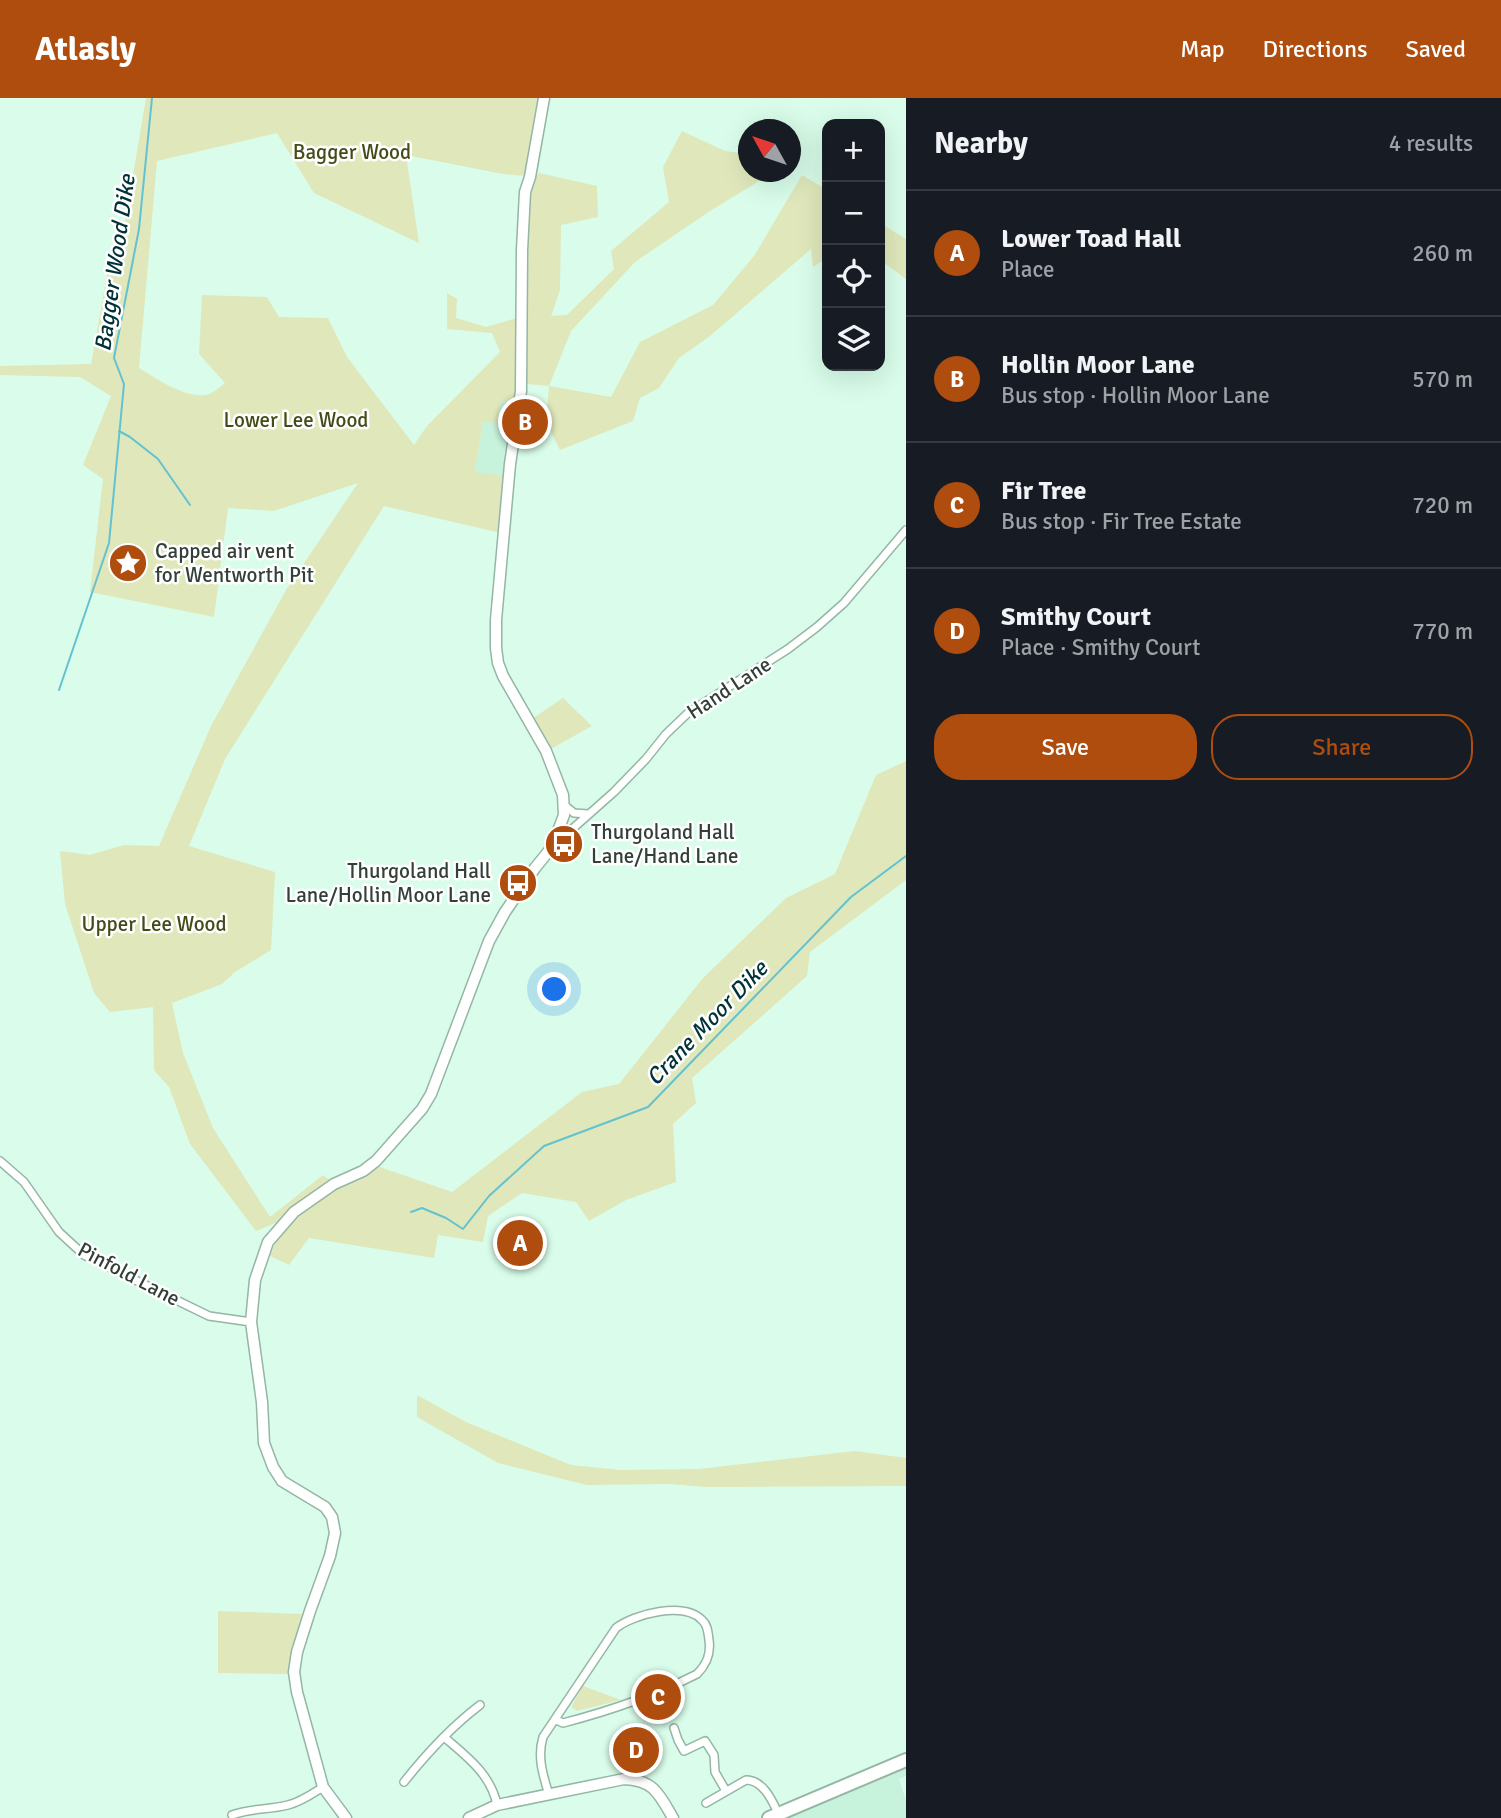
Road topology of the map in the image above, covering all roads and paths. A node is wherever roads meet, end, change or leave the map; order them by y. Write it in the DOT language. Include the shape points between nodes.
graph roads {
  1 [pos="544,98"];
  2 [pos="906,530"];
  3 [pos="564,805"];
  4 [pos="588,814"];
  5 [pos="552,846"];
  6 [pos="0,1161"];
  7 [pos="251,1322"];
  8 [pos="480,1705"];
  9 [pos="556,1720"];
  10 [pos="674,1728"];
  11 [pos="444,1737"];
  12 [pos="906,1760"];
  13 [pos="640,1761"];
  14 [pos="631,1779"];
  15 [pos="404,1782"];
  16 [pos="323,1787"];
  17 [pos="726,1791"];
  18 [pos="548,1795"];
  19 [pos="706,1803"];
  20 [pos="497,1805"];
  21 [pos="232,1815"];
  22 [pos="774,1816"];
  23 [pos="346,1818"];
  24 [pos="469,1818"];
  25 [pos="673,1818"];
  1 -- 3 [label="street" via="525,192 521,391 510,464 496,648 502,676 546,751"];
  2 -- 4 [label="street, Hand Lane" via="817,628 688,713"];
  3 -- 4 [label="street" via="574,813"];
  3 -- 5 [label="street"];
  4 -- 5 [label="street, Hand Lane"];
  5 -- 7 [label="street" via="489,941 422,1109 376,1161 334,1184 277,1230 255,1280"];
  6 -- 7 [label="street, Pinfold Lane" via="24,1182 59,1232 84,1255 209,1317"];
  7 -- 16 [label="street" via="264,1443 273,1467 282,1481 325,1507 335,1533 294,1672"];
  8 -- 11 [label="street"];
  9 -- 9 [label="street" via="606,1641 626,1620 665,1611 683,1611 703,1620 709,1657 697,1674 596,1715 563,1723"];
  9 -- 18 [label="street" via="540,1747"];
  10 -- 17 [label="street" via="684,1751 705,1741 715,1755 715,1772"];
  11 -- 15 [label="street"];
  11 -- 20 [label="street" via="485,1776"];
  12 -- 22 [label="highway"];
  13 -- 14 [label="street"];
  14 -- 18 [label="street"];
  14 -- 25 [label="street" via="656,1791"];
  16 -- 21 [label="street" via="292,1805"];
  16 -- 23 [label="street"];
  17 -- 19 [label="street"];
  17 -- 22 [label="street" via="746,1780 756,1781 770,1796"];
  18 -- 20 [label="street"];
  20 -- 24 [label="street"];
}
